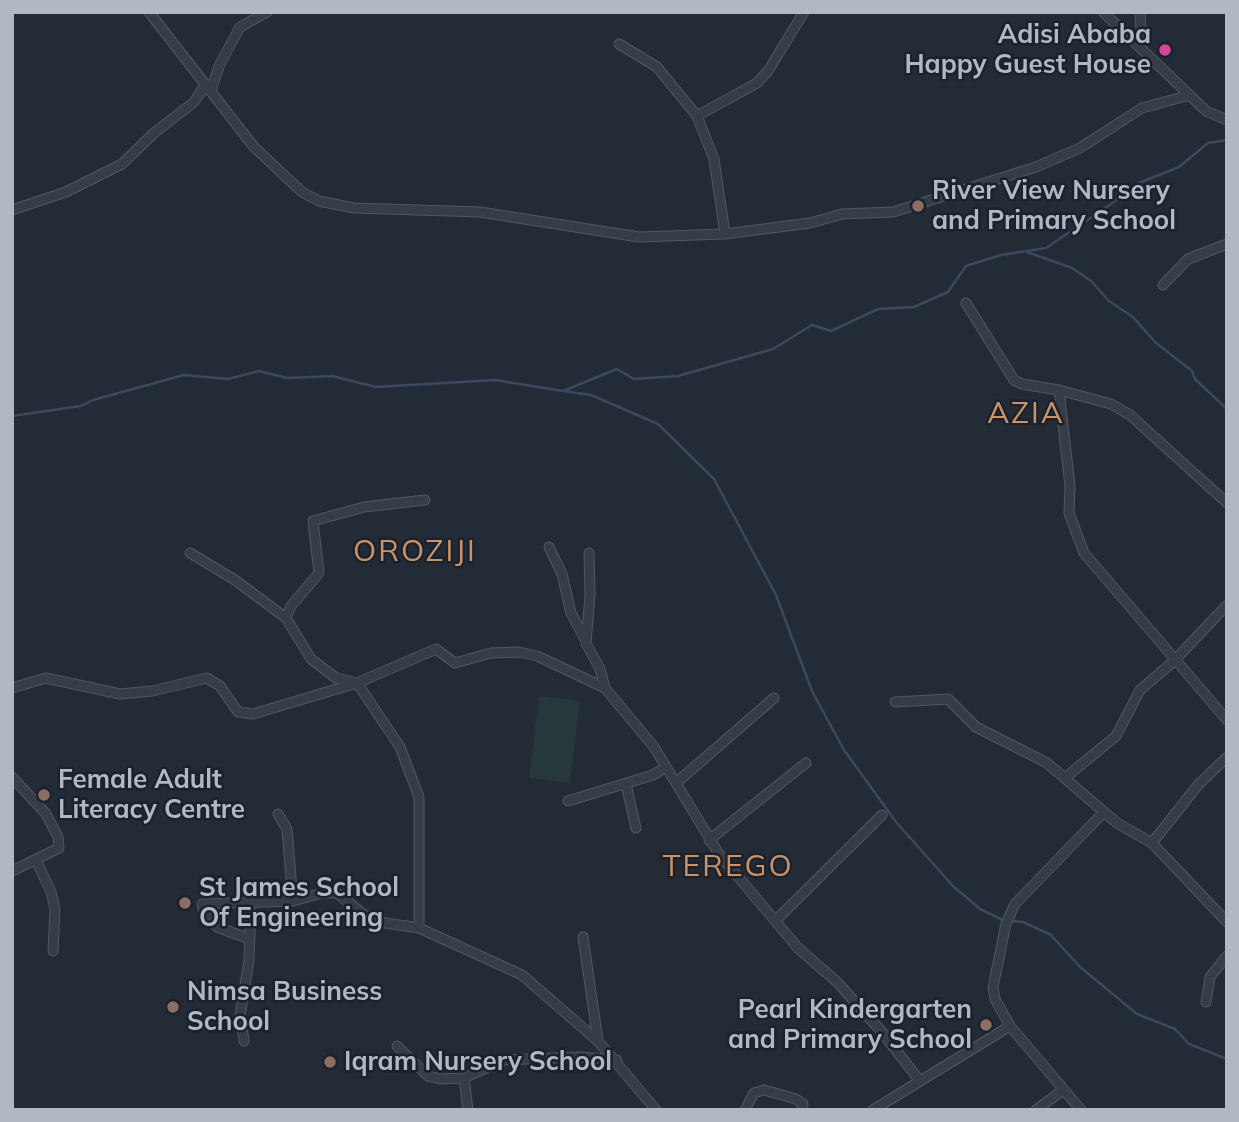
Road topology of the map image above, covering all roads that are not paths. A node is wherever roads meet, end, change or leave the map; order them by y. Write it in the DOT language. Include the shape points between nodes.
graph roads {
  1 [pos="149,12"];
  2 [pos="267,12"];
  3 [pos="804,12"];
  4 [pos="1103,12"];
  5 [pos="1140,12"];
  6 [pos="619,44"];
  7 [pos="1142,48"];
  8 [pos="208,87"];
  9 [pos="1190,95"];
  10 [pos="697,116"];
  11 [pos="1227,120"];
  12 [pos="12,210"];
  13 [pos="725,234"];
  14 [pos="1227,244"];
  15 [pos="1163,285"];
  16 [pos="966,303"];
  17 [pos="1059,390"];
  18 [pos="425,500"];
  19 [pos="1227,503"];
  20 [pos="549,547"];
  21 [pos="190,553"];
  22 [pos="589,553"];
  23 [pos="1227,605"];
  24 [pos="286,618"];
  25 [pos="586,643"];
  26 [pos="1174,661"];
  27 [pos="358,683"];
  28 [pos="12,688"];
  29 [pos="605,688"];
  30 [pos="774,698"];
  31 [pos="895,702"];
  32 [pos="1227,720"];
  33 [pos="1227,757"];
  34 [pos="806,763"];
  35 [pos="666,767"];
  36 [pos="12,777"];
  37 [pos="1066,778"];
  38 [pos="676,783"];
  39 [pos="626,784"];
  40 [pos="568,801"];
  41 [pos="1104,812"];
  42 [pos="278,814"];
  43 [pos="882,815"];
  44 [pos="636,828"];
  45 [pos="709,839"];
  46 [pos="1153,843"];
  47 [pos="36,860"];
  48 [pos="12,870"];
  49 [pos="251,901"];
  50 [pos="293,901"];
  51 [pos="1225,916"];
  52 [pos="776,920"];
  53 [pos="419,928"];
  54 [pos="583,937"];
  55 [pos="247,938"];
  56 [pos="53,951"];
  57 [pos="1227,956"];
  58 [pos="1206,1002"];
  59 [pos="1010,1026"];
  60 [pos="244,1041"];
  61 [pos="598,1041"];
  62 [pos="397,1046"];
  63 [pos="617,1060"];
  64 [pos="464,1078"];
  65 [pos="920,1081"];
  66 [pos="1063,1090"];
  67 [pos="468,1110"];
  68 [pos="656,1110"];
  69 [pos="745,1110"];
  70 [pos="802,1110"];
  71 [pos="873,1110"];
  72 [pos="1036,1110"];
  73 [pos="1081,1110"];
  1 -- 8 [label="street"];
  2 -- 8 [label="street" via="240,27"];
  3 -- 10 [label="street" via="757,83"];
  4 -- 7 [label="street"];
  5 -- 7 [label="street"];
  6 -- 10 [label="street" via="657,67"];
  7 -- 9 [label="street"];
  8 -- 12 [label="street" via="125,163 66,192"];
  8 -- 13 [label="street" via="270,164 319,201 354,208 480,212 639,237"];
  9 -- 11 [label="street" via="1213,117"];
  9 -- 13 [label="street" via="1142,107 1080,148 1036,167 906,208"];
  10 -- 13 [label="street" via="714,159"];
  14 -- 15 [label="street" via="1188,259"];
  16 -- 17 [label="street" via="1014,380"];
  17 -- 19 [label="street" via="1111,404 1130,415"];
  17 -- 26 [label="street" via="1072,528 1094,567"];
  18 -- 24 [label="street" via="364,507 313,521 319,573"];
  20 -- 25 [label="street"];
  21 -- 24 [label="street"];
  22 -- 25 [label="street"];
  23 -- 26 [label="street"];
  24 -- 27 [label="street" via="310,659 323,671"];
  25 -- 29 [label="street"];
  26 -- 32 [label="street"];
  26 -- 37 [label="street" via="1140,690 1116,736"];
  27 -- 28 [label="street" via="253,714 238,712 220,686 207,678 120,694 46,678"];
  27 -- 29 [label="street" via="436,649 455,663 503,652 530,654"];
  27 -- 53 [label="street" via="400,747 419,797"];
  29 -- 35 [label="street"];
  30 -- 38 [label="street"];
  31 -- 37 [label="street" via="948,699 976,727 1047,763"];
  33 -- 46 [label="street" via="1198,785"];
  34 -- 45 [label="street"];
  35 -- 38 [label="street"];
  35 -- 39 [label="street"];
  36 -- 47 [label="street" via="46,814 58,837 59,848"];
  37 -- 41 [label="street"];
  38 -- 45 [label="street"];
  39 -- 40 [label="street"];
  39 -- 44 [label="street"];
  41 -- 46 [label="street"];
  41 -- 59 [label="street" via="1010,914 993,987"];
  42 -- 50 [label="street" via="287,830"];
  43 -- 52 [label="street"];
  45 -- 52 [label="street"];
  46 -- 51 [label="street"];
  47 -- 48 [label="street"];
  47 -- 56 [label="street" via="55,909"];
  49 -- 50 [label="street"];
  49 -- 55 [label="street"];
  49 -- 55 [label="street" via="202,904 217,927"];
  50 -- 53 [label="street" via="337,893 372,922"];
  52 -- 65 [label="street" via="881,1031"];
  53 -- 61 [label="street" via="513,970"];
  54 -- 61 [label="street"];
  55 -- 60 [label="street" via="249,960 240,1016"];
  57 -- 58 [label="street" via="1210,977"];
  59 -- 65 [label="street"];
  59 -- 66 [label="street"];
  61 -- 63 [label="street"];
  62 -- 64 [label="street" via="428,1076"];
  63 -- 64 [label="street" via="504,1060"];
  63 -- 68 [label="street"];
  64 -- 67 [label="street"];
  65 -- 71 [label="street"];
  66 -- 72 [label="street"];
  66 -- 73 [label="street"];
  69 -- 70 [label="street" via="759,1090 796,1099 803,1104"];
}
